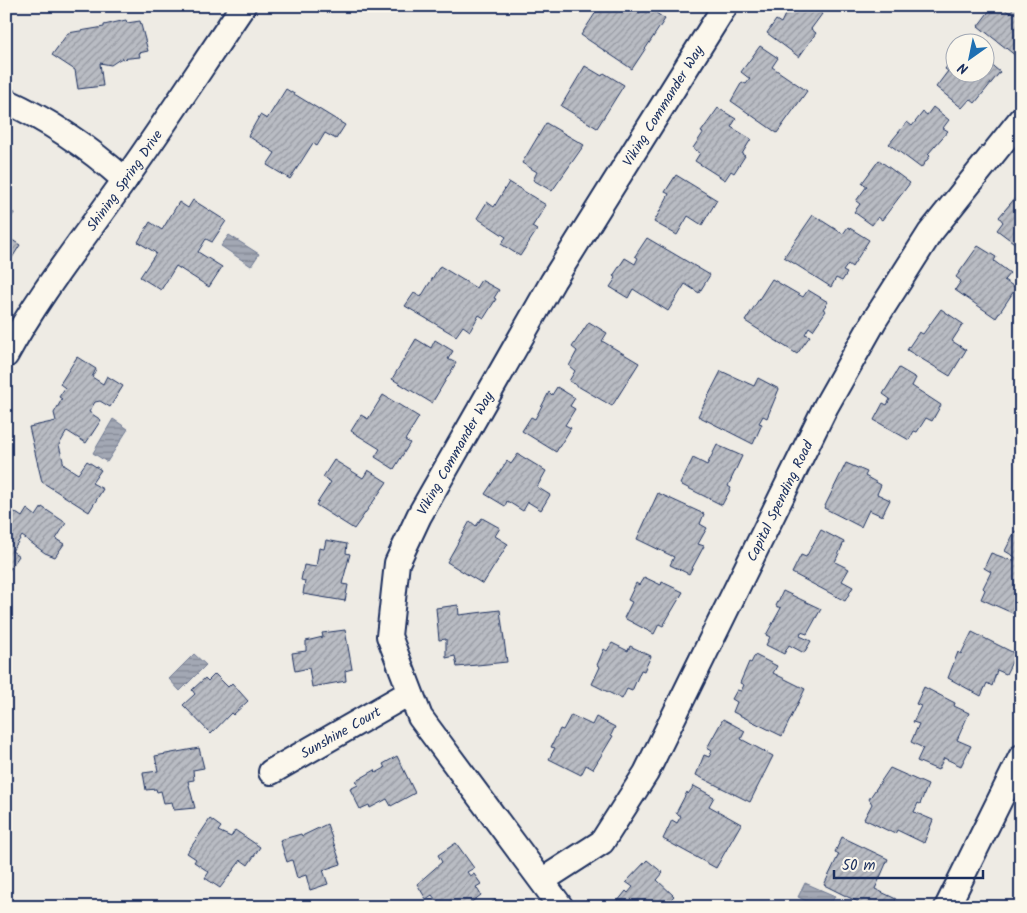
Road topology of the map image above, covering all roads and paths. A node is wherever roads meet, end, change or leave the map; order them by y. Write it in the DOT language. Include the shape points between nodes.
graph roads {
  1 [pos="243,6"];
  2 [pos="725,6"];
  3 [pos="6,102"];
  4 [pos="1021,119"];
  5 [pos="125,180"];
  6 [pos="6,356"];
  7 [pos="409,693"];
  8 [pos="1021,757"];
  9 [pos="271,772"];
  10 [pos="543,880"];
  11 [pos="561,907"];
  12 [pos="948,907"];
  1 -- 5 [label="street, Shining Spring Drive"];
  2 -- 7 [label="street, Viking Commander Way" via="553,281 419,516 397,563 389,636"];
  3 -- 5 [label="street" via="33,113 92,151"];
  4 -- 10 [label="street, Capital Spending Road" via="930,233 874,321 822,415 646,773 602,842"];
  5 -- 6 [label="street, Shining Spring Drive" via="17,334"];
  7 -- 9 [label="street, Sunshine Court"];
  7 -- 10 [label="street, Viking Commander Way" via="420,717 447,756"];
  8 -- 12 [label="street"];
  10 -- 11 [label="street, Viking Commander Way"];
}
